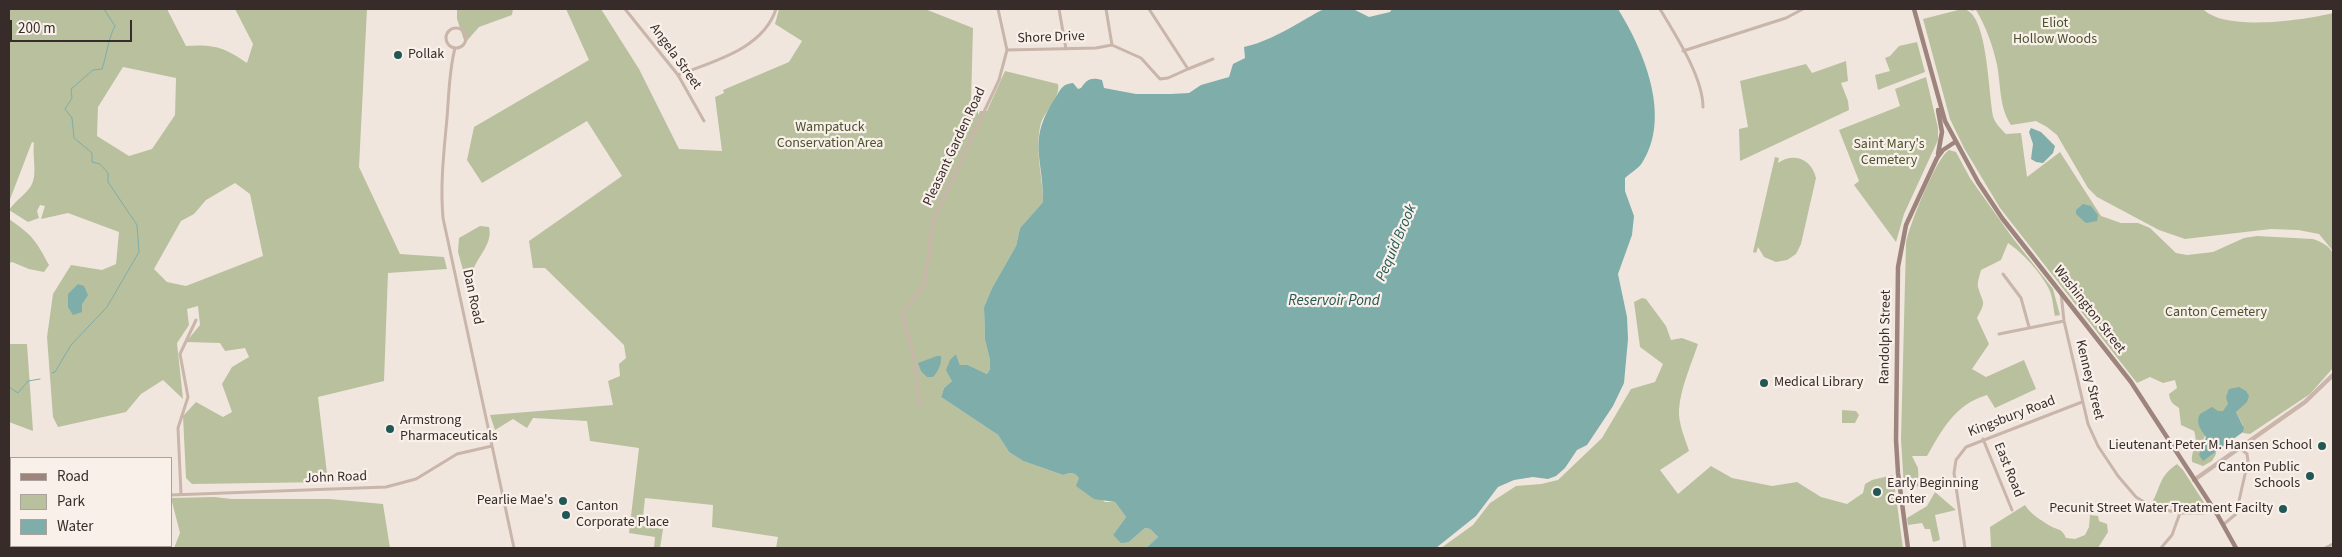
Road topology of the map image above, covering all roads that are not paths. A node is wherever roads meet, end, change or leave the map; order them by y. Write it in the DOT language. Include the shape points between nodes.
graph roads {
  1 [pos="625,9"];
  2 [pos="776,9"];
  3 [pos="998,9"];
  4 [pos="1058,9"];
  5 [pos="1106,9"];
  6 [pos="1148,9"];
  7 [pos="1660,9"];
  8 [pos="1803,9"];
  9 [pos="1914,9"];
  10 [pos="1112,45"];
  11 [pos="455,48"];
  12 [pos="1066,49"];
  13 [pos="1006,50"];
  14 [pos="1683,51"];
  15 [pos="1213,59"];
  16 [pos="1188,69"];
  17 [pos="678,75"];
  18 [pos="1934,82"];
  19 [pos="1703,107"];
  20 [pos="704,121"];
  21 [pos="1952,137"];
  22 [pos="1955,142"];
  23 [pos="1940,149"];
  24 [pos="1937,158"];
  25 [pos="2003,274"];
  26 [pos="2061,292"];
  27 [pos="196,320"];
  28 [pos="2064,321"];
  29 [pos="2028,327"];
  30 [pos="1999,334"];
  31 [pos="2333,375"];
  32 [pos="2082,402"];
  33 [pos="920,406"];
  34 [pos="1983,439"];
  35 [pos="492,446"];
  36 [pos="2239,447"];
  37 [pos="2194,480"];
  38 [pos="172,494"];
  39 [pos="181,494"];
  40 [pos="2214,508"];
  41 [pos="2012,510"];
  42 [pos="2180,513"];
  43 [pos="2224,524"];
  44 [pos="2333,544"];
  45 [pos="514,548"];
  46 [pos="1908,548"];
  47 [pos="1965,548"];
  48 [pos="2161,548"];
  49 [pos="2236,548"];
  50 [pos="2325,548"];
  1 -- 17 [label="street, Angela Street"];
  2 -- 17 [label="street" via="771,21 751,43"];
  3 -- 13 [label="street, Pleasant Garden Road"];
  4 -- 12 [label="street"];
  5 -- 10 [label="street"];
  6 -- 16 [label="street"];
  7 -- 14 [label="street"];
  8 -- 14 [label="street" via="1786,18"];
  9 -- 18 [label="main road, Washington Street"];
  10 -- 12 [label="street, Shore Drive"];
  10 -- 16 [label="street" via="1141,58 1160,79"];
  11 -- 11 [label="street, Dan Road" via="462,46 466,37 464,31 455,27 445,36 447,43"];
  11 -- 35 [label="street, Dan Road" via="450,65 443,150 442,211"];
  12 -- 13 [label="street, Shore Drive"];
  13 -- 33 [label="street, Pleasant Garden Road" via="999,80 934,218 924,286 902,314 914,357"];
  14 -- 19 [label="street" via="1702,92"];
  15 -- 16 [label="street"];
  17 -- 20 [label="street, Angela Street"];
  18 -- 21 [label="main road, Washington Street"];
  18 -- 23 [label="main road, Washington Street" via="1942,132"];
  21 -- 22 [label="main road, Washington Street"];
  21 -- 23 [label="main road"];
  22 -- 24 [label="main road, Randolph Street"];
  22 -- 26 [label="main road, Washington Street" via="1992,204"];
  23 -- 24 [label="main road, Washington Street"];
  24 -- 46 [label="main road, Randolph Street" via="1906,225 1898,267 1896,440"];
  25 -- 29 [label="street" via="2021,298"];
  26 -- 28 [label="street, Kenney Street"];
  26 -- 37 [label="main road, Washington Street" via="2131,382"];
  27 -- 39 [label="street" via="180,354 188,397 178,428"];
  28 -- 29 [label="street"];
  28 -- 32 [label="street, Kenney Street"];
  29 -- 30 [label="street"];
  31 -- 36 [label="street" via="2305,402"];
  32 -- 34 [label="street, Kingsbury Road"];
  32 -- 42 [label="street, Kenney Street" via="2091,433 2129,490 2152,507"];
  34 -- 41 [label="street, East Road"];
  34 -- 47 [label="street, Kingsbury Road" via="1966,447 1956,460 1955,477"];
  35 -- 39 [label="street, John Road" via="457,454 416,480 386,487"];
  35 -- 45 [label="street, Dan Road"];
  36 -- 37 [label="street"];
  36 -- 43 [label="street" via="2247,454 2248,461 2236,514"];
  37 -- 40 [label="main road, Washington Street"];
  38 -- 39 [label="street, John Road"];
  40 -- 42 [label="street, Kenney Street" via="2204,513"];
  40 -- 43 [label="main road, Washington Street"];
  42 -- 48 [label="street" via="2172,535"];
  43 -- 49 [label="main road, Washington Street"];
  44 -- 50 [label="street"];
}
